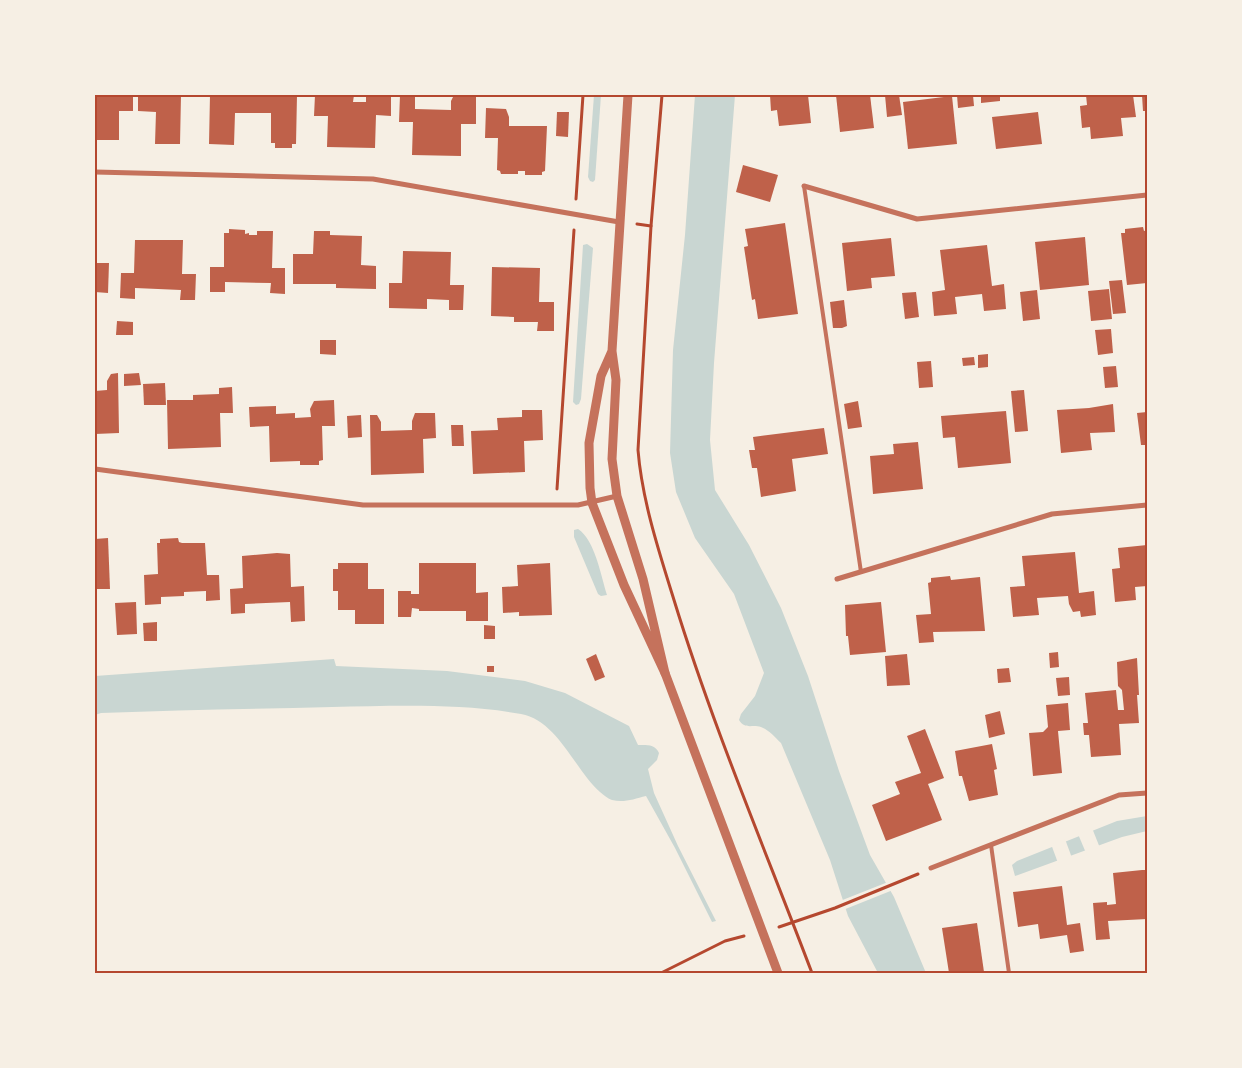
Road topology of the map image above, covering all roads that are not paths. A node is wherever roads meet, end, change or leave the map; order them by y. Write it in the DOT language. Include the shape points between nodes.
graph roads {
  1 [pos="628,95"];
  2 [pos="95,172"];
  3 [pos="804,186"];
  4 [pos="1147,194"];
  5 [pos="619,222"];
  6 [pos="612,351"];
  7 [pos="95,469"];
  8 [pos="617,496"];
  9 [pos="592,503"];
  10 [pos="1147,505"];
  11 [pos="861,572"];
  12 [pos="838,579"];
  13 [pos="665,673"];
  14 [pos="1147,793"];
  15 [pos="991,845"];
  16 [pos="931,868"];
  17 [pos="778,973"];
  18 [pos="1009,973"];
  1 -- 5 [label="street"];
  2 -- 5 [label="street" via="373,179"];
  3 -- 4 [label="street" via="917,219"];
  3 -- 11 [label="lane"];
  5 -- 6 [label="street"];
  6 -- 8 [label="street" via="616,380 612,459"];
  6 -- 9 [label="street" via="601,376 589,443"];
  7 -- 9 [label="street" via="363,505"];
  8 -- 9 [label="street"];
  8 -- 13 [label="street" via="643,579"];
  9 -- 13 [label="street" via="624,585"];
  10 -- 11 [label="street" via="1052,514"];
  11 -- 12 [label="street"];
  13 -- 17 [label="street"];
  14 -- 15 [label="street" via="1119,795"];
  15 -- 16 [label="street"];
  15 -- 18 [label="lane"];
}
